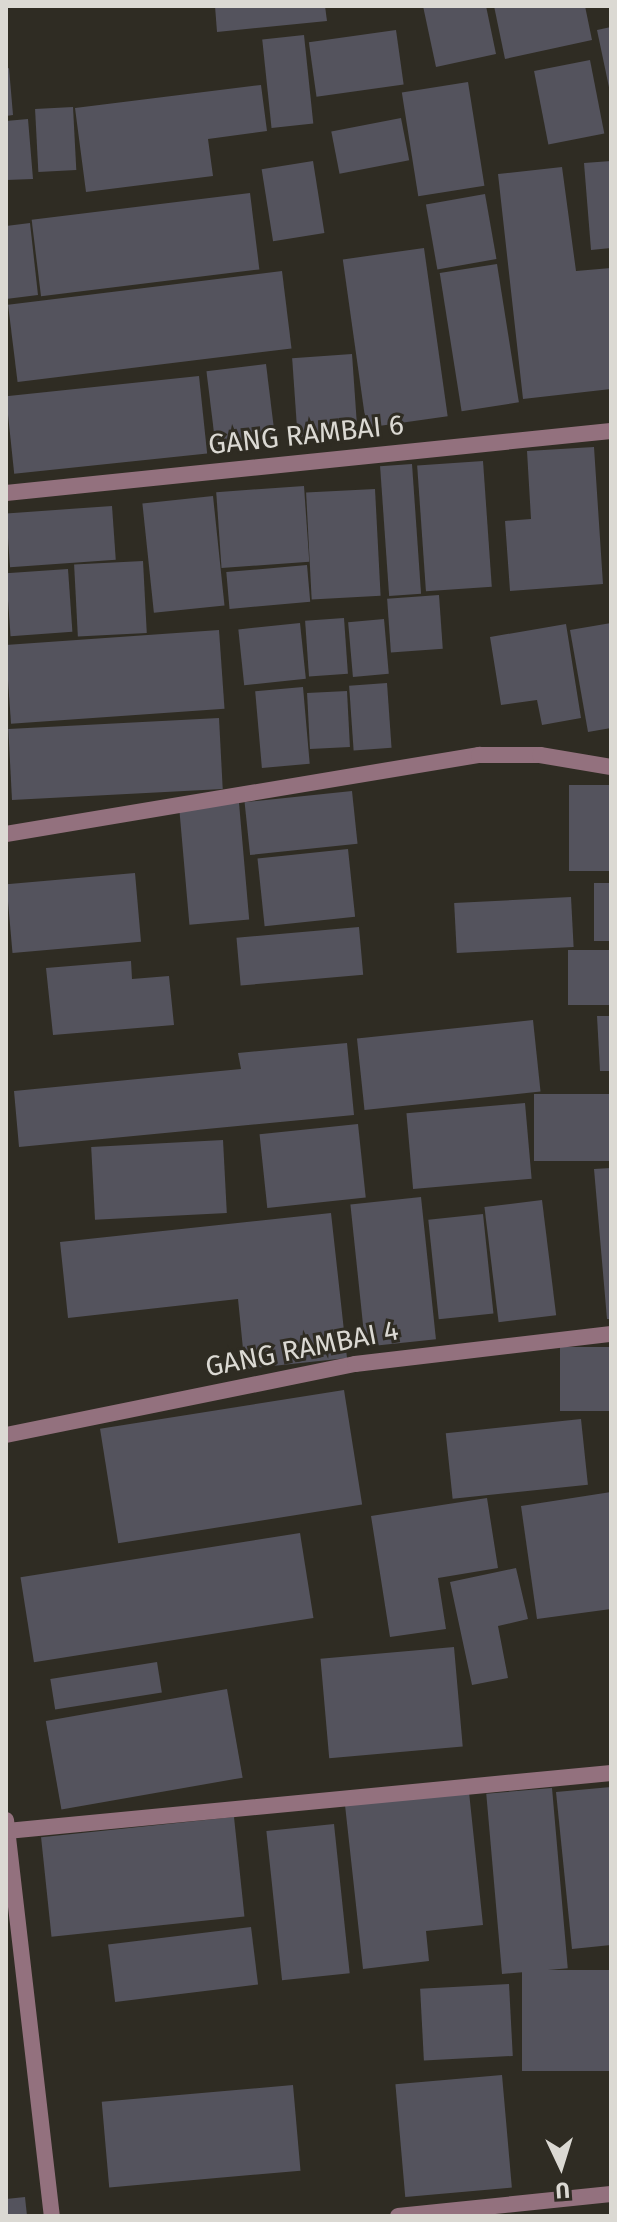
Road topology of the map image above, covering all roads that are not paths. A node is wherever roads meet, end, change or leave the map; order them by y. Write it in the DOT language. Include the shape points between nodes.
graph roads {
  1 [pos="611,431"];
  2 [pos="6,493"];
  3 [pos="611,767"];
  4 [pos="6,834"];
  5 [pos="611,1334"];
  6 [pos="6,1435"];
  7 [pos="611,1773"];
  8 [pos="7,1826"];
  9 [pos="611,2194"];
  10 [pos="52,2216"];
  11 [pos="398,2216"];
  1 -- 2 [label="street, GANG RAMBAI 6"];
  3 -- 4 [label="street" via="540,755 479,755"];
  5 -- 6 [label="street, GANG RAMBAI 4" via="355,1364"];
  7 -- 8 [label="street"];
  8 -- 10 [label="street"];
  9 -- 11 [label="street"];
}
